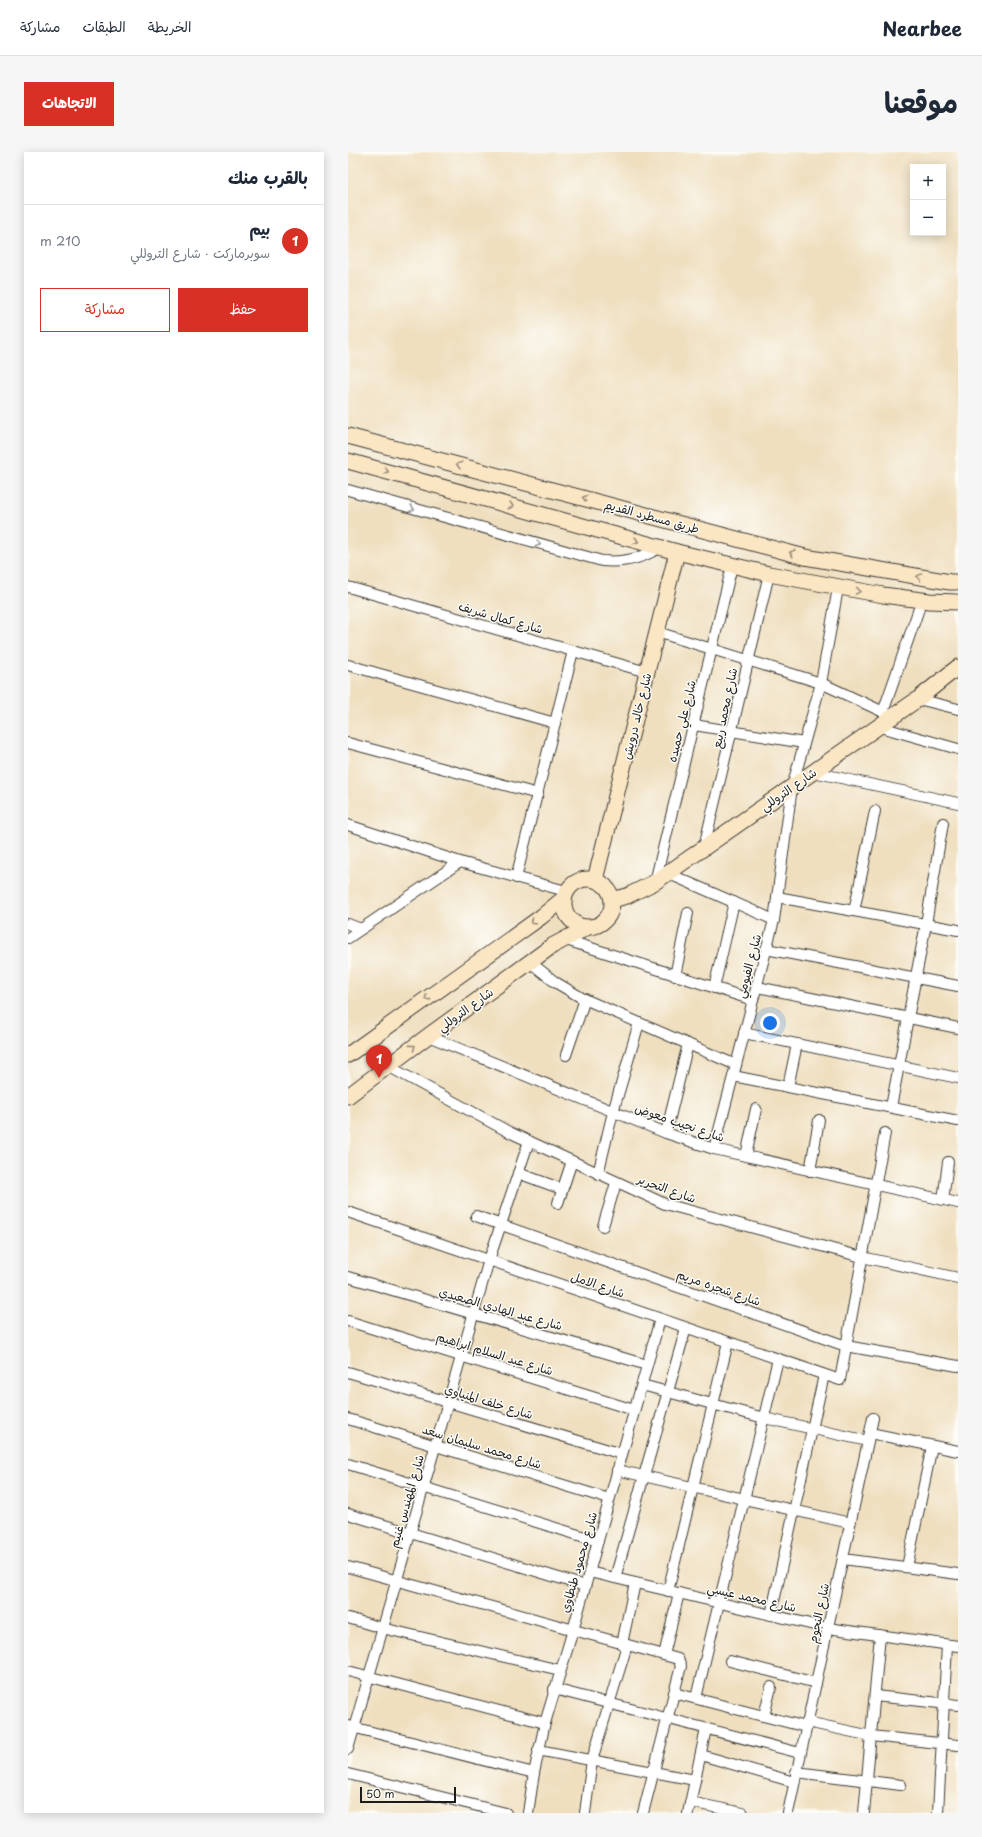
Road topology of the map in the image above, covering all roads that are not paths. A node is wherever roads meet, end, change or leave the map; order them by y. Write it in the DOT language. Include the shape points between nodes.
graph roads {
  1 [pos="348,436"];
  2 [pos="348,461"];
  3 [pos="348,490"];
  4 [pos="660,547"];
  5 [pos="677,552"];
  6 [pos="732,566"];
  7 [pos="768,574"];
  8 [pos="958,582"];
  9 [pos="348,587"];
  10 [pos="838,588"];
  11 [pos="922,600"];
  12 [pos="958,602"];
  13 [pos="657,632"];
  14 [pos="713,648"];
  15 [pos="573,651"];
  16 [pos="747,659"];
  17 [pos="348,665"];
  18 [pos="958,668"];
  19 [pos="647,672"];
  20 [pos="821,682"];
  21 [pos="918,699"];
  22 [pos="958,709"];
  23 [pos="887,714"];
  24 [pos="555,723"];
  25 [pos="694,725"];
  26 [pos="877,726"];
  27 [pos="732,732"];
  28 [pos="348,743"];
  29 [pos="804,743"];
  30 [pos="958,749"];
  31 [pos="813,772"];
  32 [pos="792,787"];
  33 [pos="538,794"];
  34 [pos="958,803"];
  35 [pos="875,811"];
  36 [pos="943,823"];
  37 [pos="348,825"];
  38 [pos="704,846"];
  39 [pos="460,862"];
  40 [pos="661,877"];
  41 [pos="516,878"];
  42 [pos="595,880"];
  43 [pos="565,895"];
  44 [pos="777,897"];
  45 [pos="612,900"];
  46 [pos="734,902"];
  47 [pos="854,911"];
  48 [pos="688,913"];
  49 [pos="774,920"];
  50 [pos="348,924"];
  51 [pos="926,924"];
  52 [pos="586,928"];
  53 [pos="361,929"];
  54 [pos="958,930"];
  55 [pos="348,938"];
  56 [pos="563,939"];
  57 [pos="766,949"];
  58 [pos="530,962"];
  59 [pos="674,976"];
  60 [pos="916,978"];
  61 [pos="958,986"];
  62 [pos="756,987"];
  63 [pos="714,988"];
  64 [pos="585,999"];
  65 [pos="753,1000"];
  66 [pos="908,1018"];
  67 [pos="639,1023"];
  68 [pos="958,1028"];
  69 [pos="744,1033"];
  70 [pos="428,1036"];
  71 [pos="688,1044"];
  72 [pos="797,1044"];
  73 [pos="348,1055"];
  74 [pos="566,1055"];
  75 [pos="736,1065"];
  76 [pos="899,1065"];
  77 [pos="388,1066"];
  78 [pos="733,1076"];
  79 [pos="958,1078"];
  80 [pos="788,1087"];
  81 [pos="348,1096"];
  82 [pos="891,1107"];
  83 [pos="756,1110"];
  84 [pos="613,1112"];
  85 [pos="819,1120"];
  86 [pos="958,1121"];
  87 [pos="666,1133"];
  88 [pos="885,1133"];
  89 [pos="529,1141"];
  90 [pos="714,1149"];
  91 [pos="746,1156"];
  92 [pos="572,1161"];
  93 [pos="948,1162"];
  94 [pos="810,1171"];
  95 [pos="518,1173"];
  96 [pos="598,1174"];
  97 [pos="616,1183"];
  98 [pos="875,1185"];
  99 [pos="562,1189"];
  100 [pos="943,1200"];
  101 [pos="558,1202"];
  102 [pos="958,1203"];
  103 [pos="348,1212"];
  104 [pos="476,1216"];
  105 [pos="501,1224"];
  106 [pos="602,1226"];
  107 [pos="862,1257"];
  108 [pos="489,1260"];
  109 [pos="348,1277"];
  110 [pos="958,1278"];
  111 [pos="474,1314"];
  112 [pos="660,1319"];
  113 [pos="348,1321"];
  114 [pos="686,1328"];
  115 [pos="728,1342"];
  116 [pos="846,1346"];
  117 [pos="461,1356"];
  118 [pos="778,1359"];
  119 [pos="647,1365"];
  120 [pos="958,1366"];
  121 [pos="348,1372"];
  122 [pos="824,1375"];
  123 [pos="642,1385"];
  124 [pos="668,1392"];
  125 [pos="448,1402"];
  126 [pos="713,1405"];
  127 [pos="634,1410"];
  128 [pos="764,1418"];
  129 [pos="873,1418"];
  130 [pos="348,1419"];
  131 [pos="812,1430"];
  132 [pos="869,1437"];
  133 [pos="436,1446"];
  134 [pos="932,1446"];
  135 [pos="958,1451"];
  136 [pos="622,1454"];
  137 [pos="348,1464"];
  138 [pos="618,1470"];
  139 [pos="644,1476"];
  140 [pos="424,1487"];
  141 [pos="693,1488"];
  142 [pos="609,1499"];
  143 [pos="744,1499"];
  144 [pos="794,1510"];
  145 [pos="348,1514"];
  146 [pos="850,1523"];
  147 [pos="410,1533"];
  148 [pos="598,1541"];
  149 [pos="843,1559"];
  150 [pos="348,1567"];
  151 [pos="907,1567"];
  152 [pos="589,1572"];
  153 [pos="958,1574"];
  154 [pos="615,1578"];
  155 [pos="397,1580"];
  156 [pos="635,1583"];
  157 [pos="585,1586"];
  158 [pos="668,1591"];
  159 [pos="679,1593"];
  160 [pos="719,1603"];
  161 [pos="772,1615"];
  162 [pos="348,1618"];
  163 [pos="382,1628"];
  164 [pos="827,1628"];
  165 [pos="573,1630"];
  166 [pos="880,1635"];
  167 [pos="624,1644"];
  168 [pos="947,1645"];
  169 [pos="958,1646"];
  170 [pos="664,1655"];
  171 [pos="730,1661"];
  172 [pos="560,1670"];
  173 [pos="348,1671"];
  174 [pos="369,1677"];
  175 [pos="816,1683"];
  176 [pos="771,1688"];
  177 [pos="554,1689"];
  178 [pos="674,1693"];
  179 [pos="874,1696"];
  180 [pos="696,1698"];
  181 [pos="944,1703"];
  182 [pos="610,1704"];
  183 [pos="958,1705"];
  184 [pos="764,1716"];
  185 [pos="667,1718"];
  186 [pos="544,1722"];
  187 [pos="807,1724"];
  188 [pos="351,1727"];
  189 [pos="706,1729"];
  190 [pos="871,1736"];
  191 [pos="942,1743"];
  192 [pos="958,1745"];
  193 [pos="348,1749"];
  194 [pos="538,1750"];
  195 [pos="800,1753"];
  196 [pos="701,1755"];
  197 [pos="592,1760"];
  198 [pos="654,1772"];
  199 [pos="534,1773"];
  200 [pos="348,1774"];
  201 [pos="795,1777"];
  202 [pos="695,1780"];
  203 [pos="867,1781"];
  204 [pos="901,1785"];
  205 [pos="690,1802"];
  206 [pos="506,1813"];
  207 [pos="528,1813"];
  208 [pos="585,1813"];
  209 [pos="643,1813"];
  210 [pos="688,1813"];
  211 [pos="744,1813"];
  212 [pos="788,1813"];
  213 [pos="864,1813"];
  214 [pos="938,1813"];
  8 -- 1 [label="street, طريق مسطرد القديم, one-way" via="806,557"];
  2 -- 4 [label="street, one-way"];
  3 -- 4 [label="street, one-way" via="602,561 631,560 650,554"];
  4 -- 5 [label="street"];
  5 -- 6 [label="street"];
  5 -- 13 [label="street, شارع خالد درويش"];
  6 -- 7 [label="street"];
  6 -- 14 [label="street, شارع علي حميده"];
  7 -- 10 [label="street"];
  7 -- 16 [label="street, شارع محمد ربيع"];
  9 -- 15 [label="street, شارع كمال شريف"];
  10 -- 11 [label="street, one-way"];
  10 -- 20 [label="street, شارع الفيومي"];
  11 -- 12 [label="street"];
  11 -- 23 [label="street"];
  13 -- 14 [label="street"];
  13 -- 19 [label="street, شارع خالد درويش"];
  14 -- 16 [label="street"];
  14 -- 25 [label="street, شارع علي حميده"];
  15 -- 19 [label="street, شارع كمال شريف"];
  15 -- 24 [label="street"];
  16 -- 20 [label="street"];
  16 -- 27 [label="street, شارع محمد ربيع"];
  17 -- 24 [label="street"];
  18 -- 21 [label="street, شارع التروللي"];
  19 -- 42 [label="street, شارع خالد درويش"];
  20 -- 23 [label="street"];
  20 -- 29 [label="street, شارع الفيومي"];
  21 -- 22 [label="street"];
  21 -- 23 [label="street, شارع التروللي"];
  23 -- 26 [label="street, شارع التروللي"];
  24 -- 33 [label="street"];
  25 -- 27 [label="street"];
  25 -- 40 [label="street, شارع علي حميده"];
  26 -- 30 [label="street"];
  26 -- 31 [label="street, شارع التروللي"];
  27 -- 29 [label="street"];
  27 -- 38 [label="street, شارع محمد ربيع"];
  28 -- 33 [label="street"];
  29 -- 32 [label="street, شارع الفيومي"];
  31 -- 32 [label="street, شارع التروللي"];
  31 -- 34 [label="street"];
  32 -- 38 [label="street, شارع التروللي"];
  32 -- 44 [label="street, شارع الفيومي"];
  33 -- 41 [label="street"];
  35 -- 47 [label="street"];
  36 -- 51 [label="street"];
  37 -- 39 [label="street"];
  38 -- 40 [label="street, شارع التروللي"];
  39 -- 41 [label="street"];
  39 -- 53 [label="street"];
  40 -- 45 [label="street, شارع التروللي" via="627,896"];
  40 -- 46 [label="street"];
  41 -- 43 [label="street"];
  42 -- 43 [label="street" via="578,880 571,885"];
  42 -- 45 [label="street" via="607,888"];
  43 -- 52 [label="street" via="564,912 568,918"];
  43 -- 73 [label="street, one-way" via="541,917"];
  44 -- 47 [label="street"];
  44 -- 49 [label="street, شارع الفيومي"];
  45 -- 52 [label="street" via="612,907 606,920"];
  46 -- 49 [label="street"];
  46 -- 63 [label="street"];
  47 -- 51 [label="street"];
  48 -- 59 [label="street"];
  49 -- 57 [label="street, شارع الفيومي"];
  50 -- 53 [label="street"];
  51 -- 54 [label="street"];
  51 -- 60 [label="street"];
  52 -- 56 [label="street, شارع التروللي"];
  53 -- 55 [label="street"];
  56 -- 58 [label="street, شارع التروللي"];
  56 -- 59 [label="street"];
  57 -- 60 [label="street"];
  57 -- 62 [label="street, شارع الفيومي"];
  58 -- 64 [label="street" via="561,986"];
  58 -- 70 [label="street, شارع التروللي"];
  59 -- 63 [label="street"];
  60 -- 61 [label="street"];
  60 -- 66 [label="street"];
  62 -- 65 [label="street, شارع الفيومي"];
  62 -- 66 [label="street"];
  63 -- 65 [label="street"];
  64 -- 67 [label="street"];
  64 -- 74 [label="street"];
  65 -- 69 [label="street, شارع الفيومي"];
  66 -- 68 [label="street"];
  66 -- 76 [label="street"];
  67 -- 71 [label="street"];
  67 -- 84 [label="street"];
  69 -- 72 [label="street"];
  69 -- 75 [label="street, شارع الفيومي"];
  77 -- 70 [label="street, شارع التروللي, one-way"];
  70 -- 84 [label="street, شارع نجيب معوض"];
  71 -- 75 [label="street"];
  71 -- 87 [label="street"];
  72 -- 76 [label="street"];
  72 -- 80 [label="street"];
  75 -- 78 [label="street, شارع الفيومي"];
  76 -- 79 [label="street"];
  76 -- 82 [label="street"];
  77 -- 81 [label="street, شارع التروللي"];
  77 -- 89 [label="street, شارع التحرير"];
  78 -- 80 [label="street"];
  78 -- 90 [label="street, شارع الفيومي"];
  80 -- 82 [label="street"];
  82 -- 86 [label="street"];
  83 -- 91 [label="street"];
  84 -- 87 [label="street, شارع نجيب معوض"];
  84 -- 96 [label="street"];
  85 -- 94 [label="street"];
  87 -- 90 [label="street, شارع نجيب معوض"];
  88 -- 98 [label="street"];
  89 -- 92 [label="street, شارع التحرير"];
  89 -- 95 [label="street, شارع المهندس غنيم"];
  90 -- 91 [label="street, شارع نجيب معوض"];
  91 -- 94 [label="street, شارع نجيب معوض"];
  92 -- 96 [label="street, شارع التحرير"];
  92 -- 99 [label="street"];
  93 -- 100 [label="street"];
  94 -- 98 [label="street, شارع نجيب معوض"];
  95 -- 99 [label="street"];
  95 -- 105 [label="street, شارع المهندس غنيم"];
  96 -- 97 [label="street, شارع التحرير"];
  97 -- 106 [label="street"];
  97 -- 107 [label="street, شارع التحرير" via="665,1204"];
  98 -- 100 [label="street, شارع نجيب معوض"];
  98 -- 107 [label="street"];
  99 -- 101 [label="street"];
  100 -- 102 [label="street, شارع نجيب معوض"];
  103 -- 108 [label="street, شارع الامل"];
  104 -- 105 [label="street, شارع شجره مريم"];
  105 -- 108 [label="street, شارع المهندس غنيم"];
  105 -- 116 [label="street, شارع شجره مريم"];
  107 -- 110 [label="street, شارع التحرير"];
  107 -- 116 [label="street"];
  108 -- 111 [label="street, شارع المهندس غنيم"];
  108 -- 112 [label="street, شارع الامل"];
  109 -- 111 [label="street, شارع عبد الهادي الصعيدي"];
  111 -- 117 [label="street, شارع المهندس غنيم"];
  111 -- 119 [label="street, شارع عبد الهادي الصعيدي"];
  112 -- 114 [label="street, شارع الامل"];
  112 -- 119 [label="street, شارع محمود طنطاوي"];
  113 -- 117 [label="street, شارع عبد السلام ابراهيم"];
  114 -- 115 [label="street, شارع الامل"];
  114 -- 124 [label="street"];
  115 -- 118 [label="street, شارع الامل"];
  115 -- 126 [label="street"];
  116 -- 120 [label="street, شارع شجره مريم"];
  116 -- 122 [label="street, شارع الامل" via="840,1380"];
  117 -- 125 [label="street, شارع المهندس غنيم"];
  117 -- 127 [label="street, شارع عبد السلام ابراهيم"];
  118 -- 122 [label="street, شارع الامل"];
  118 -- 128 [label="street"];
  119 -- 123 [label="street, شارع محمود طنطاوي"];
  121 -- 125 [label="street, شارع خلف المنياوي"];
  122 -- 131 [label="street"];
  123 -- 124 [label="street"];
  123 -- 127 [label="street, شارع محمود طنطاوي"];
  124 -- 126 [label="street"];
  124 -- 139 [label="street"];
  125 -- 133 [label="street, شارع المهندس غنيم"];
  125 -- 136 [label="street, شارع خلف المنياوي"];
  126 -- 128 [label="street"];
  126 -- 141 [label="street"];
  127 -- 136 [label="street, شارع محمود طنطاوي"];
  128 -- 131 [label="street"];
  128 -- 143 [label="street"];
  129 -- 132 [label="street, شارع النجوم"];
  130 -- 133 [label="street, شارع محمد سليمان سعد"];
  131 -- 132 [label="street"];
  131 -- 144 [label="street"];
  132 -- 134 [label="street"];
  132 -- 146 [label="street, شارع النجوم"];
  133 -- 140 [label="street, شارع المهندس غنيم"];
  133 -- 142 [label="street, شارع محمد سليمان سعد"];
  134 -- 135 [label="street"];
  134 -- 151 [label="street"];
  136 -- 138 [label="street, شارع محمود طنطاوي"];
  137 -- 140 [label="street"];
  138 -- 139 [label="street"];
  138 -- 142 [label="street, شارع محمود طنطاوي"];
  139 -- 141 [label="street"];
  139 -- 154 [label="street"];
  140 -- 147 [label="street, شارع المهندس غنيم"];
  140 -- 148 [label="street"];
  141 -- 143 [label="street"];
  141 -- 158 [label="street"];
  142 -- 148 [label="street, شارع محمود طنطاوي"];
  143 -- 144 [label="street"];
  143 -- 160 [label="street"];
  144 -- 146 [label="street"];
  144 -- 161 [label="street"];
  145 -- 147 [label="street"];
  146 -- 149 [label="street, شارع النجوم"];
  147 -- 155 [label="street, شارع المهندس غنيم"];
  147 -- 157 [label="street"];
  148 -- 152 [label="street, شارع محمود طنطاوي"];
  149 -- 151 [label="street"];
  149 -- 164 [label="street, شارع النجوم"];
  150 -- 155 [label="street"];
  151 -- 153 [label="street"];
  152 -- 154 [label="street, شارع محمد عيسي"];
  152 -- 157 [label="street, شارع محمود طنطاوي"];
  154 -- 156 [label="street, شارع محمد عيسي"];
  155 -- 163 [label="street, شارع المهندس غنيم"];
  155 -- 165 [label="street"];
  156 -- 158 [label="street, شارع محمد عيسي"];
  156 -- 167 [label="street"];
  157 -- 165 [label="street, شارع محمود طنطاوي"];
  158 -- 159 [label="street, شارع محمد عيسي"];
  159 -- 160 [label="street, شارع محمد عيسي"];
  159 -- 170 [label="street"];
  160 -- 161 [label="street, شارع محمد عيسي"];
  160 -- 180 [label="street"];
  161 -- 164 [label="street, شارع محمد عيسي"];
  162 -- 163 [label="street"];
  163 -- 172 [label="street"];
  163 -- 174 [label="street, شارع المهندس غنيم"];
  164 -- 166 [label="street, شارع محمد عيسي"];
  164 -- 175 [label="street, شارع النجوم"];
  165 -- 167 [label="street"];
  165 -- 172 [label="street, شارع محمود طنطاوي"];
  166 -- 168 [label="street, شارع محمد عيسي"];
  166 -- 179 [label="street"];
  167 -- 170 [label="street"];
  167 -- 182 [label="street"];
  168 -- 169 [label="street, شارع محمد عيسي"];
  168 -- 181 [label="street"];
  170 -- 178 [label="street" via="680,1661"];
  171 -- 175 [label="street"];
  172 -- 177 [label="street, شارع محمود طنطاوي"];
  173 -- 174 [label="street"];
  174 -- 186 [label="street"];
  174 -- 188 [label="street, شارع المهندس غنيم"];
  175 -- 187 [label="street, شارع النجوم"];
  176 -- 184 [label="street"];
  177 -- 182 [label="street"];
  177 -- 186 [label="street, شارع محمود طنطاوي"];
  178 -- 180 [label="street"];
  178 -- 185 [label="street"];
  179 -- 181 [label="street"];
  179 -- 190 [label="street"];
  180 -- 184 [label="street"];
  181 -- 183 [label="street"];
  181 -- 191 [label="street"];
  182 -- 185 [label="street"];
  182 -- 197 [label="street"];
  184 -- 187 [label="street"];
  185 -- 189 [label="street"];
  185 -- 198 [label="street"];
  186 -- 194 [label="street, شارع محمود طنطاوي"];
  187 -- 190 [label="street"];
  187 -- 195 [label="street, شارع النجوم"];
  188 -- 193 [label="street, شارع المهندس غنيم"];
  188 -- 199 [label="street"];
  189 -- 195 [label="street"];
  189 -- 196 [label="street"];
  190 -- 191 [label="street"];
  190 -- 203 [label="street"];
  191 -- 192 [label="street"];
  191 -- 214 [label="street"];
  194 -- 197 [label="street"];
  194 -- 199 [label="street, شارع محمود طنطاوي"];
  195 -- 201 [label="street, شارع النجوم"];
  196 -- 201 [label="street"];
  196 -- 202 [label="street"];
  197 -- 198 [label="street"];
  197 -- 208 [label="street"];
  198 -- 202 [label="street"];
  198 -- 209 [label="street"];
  199 -- 207 [label="street, شارع محمود طنطاوي"];
  200 -- 206 [label="street"];
  201 -- 203 [label="street"];
  201 -- 212 [label="street, شارع النجوم"];
  202 -- 205 [label="street"];
  203 -- 204 [label="street"];
  203 -- 213 [label="street"];
  205 -- 210 [label="street"];
  205 -- 211 [label="street"];
}
